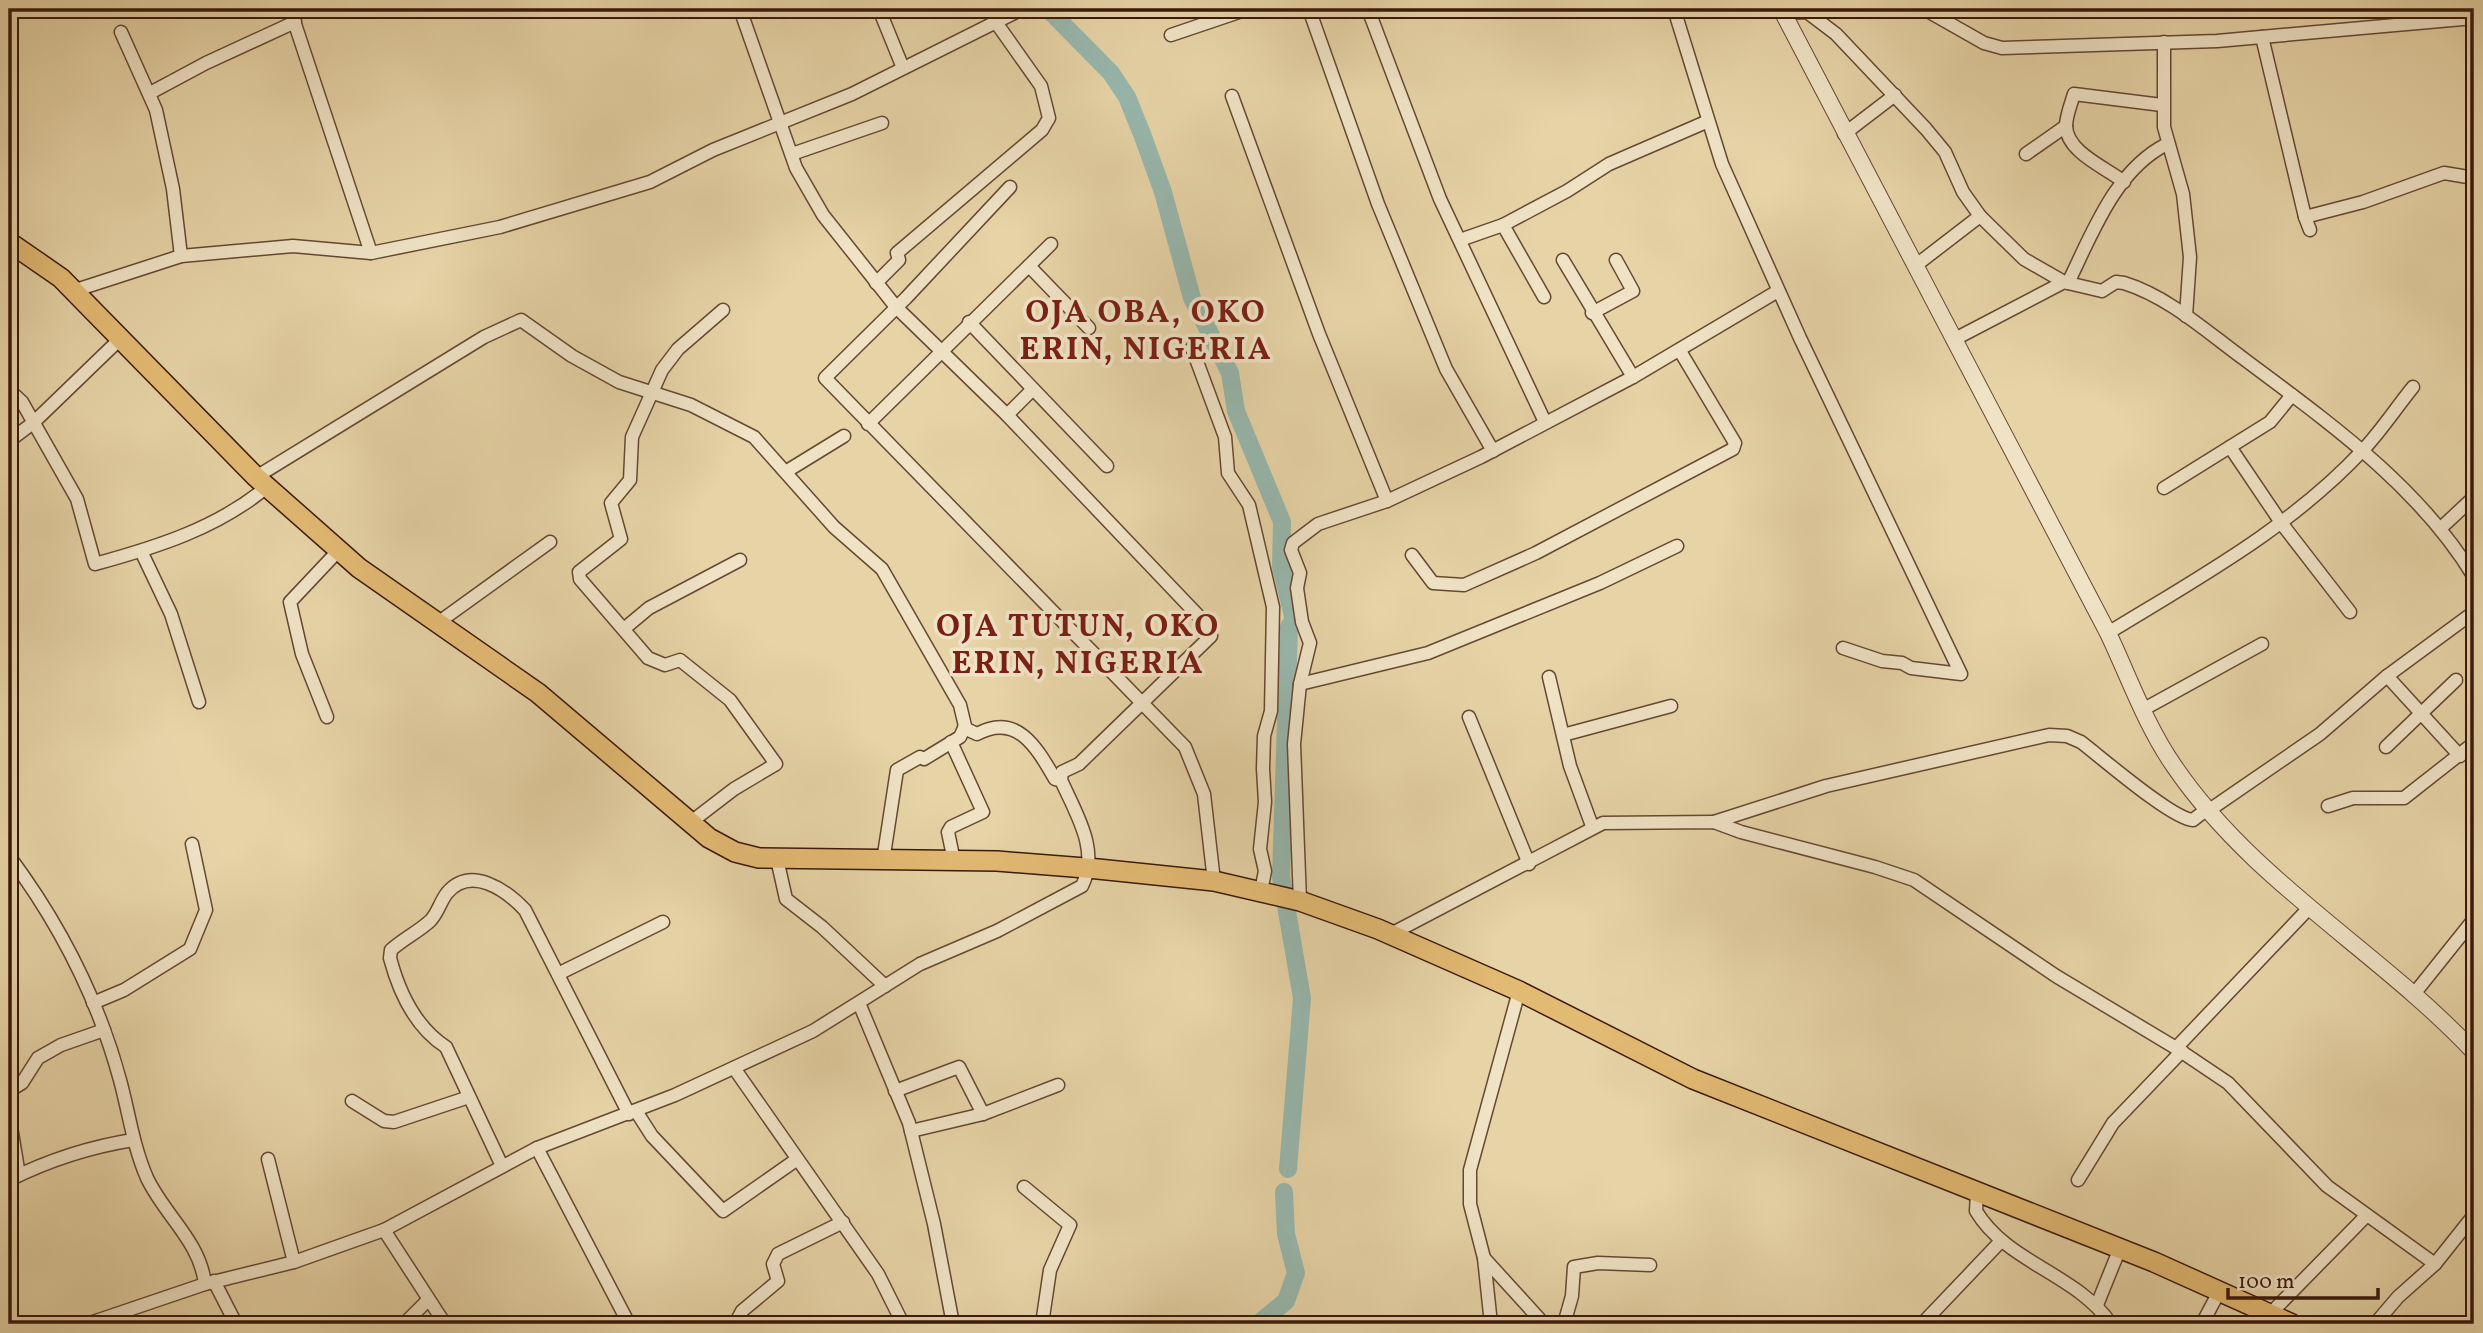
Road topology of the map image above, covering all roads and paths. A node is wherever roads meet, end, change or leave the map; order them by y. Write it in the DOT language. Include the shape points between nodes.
graph roads {
  1 [pos="290,9"];
  2 [pos="740,9"];
  3 [pos="879,9"];
  4 [pos="1022,9"];
  5 [pos="1248,9"];
  6 [pos="1309,9"];
  7 [pos="1368,9"];
  8 [pos="1674,9"];
  9 [pos="1924,9"];
  10 [pos="1783,11"];
  11 [pos="2474,18"];
  12 [pos="295,22"];
  13 [pos="995,22"];
  14 [pos="121,32"];
  15 [pos="1171,36"];
  16 [pos="2262,37"];
  17 [pos="2164,42"];
  18 [pos="903,68"];
  19 [pos="150,93"];
  20 [pos="1895,95"];
  21 [pos="1232,96"];
  22 [pos="2162,105"];
  23 [pos="779,121"];
  24 [pos="1706,121"];
  25 [pos="882,123"];
  26 [pos="2066,126"];
  27 [pos="1844,134"];
  28 [pos="9,135"];
  29 [pos="2167,144"];
  30 [pos="9,149"];
  31 [pos="792,154"];
  32 [pos="2026,154"];
  33 [pos="2474,178"];
  34 [pos="2124,182"];
  35 [pos="1010,187"];
  36 [pos="1980,216"];
  37 [pos="2305,217"];
  38 [pos="1503,225"];
  39 [pos="2310,230"];
  40 [pos="1460,240"];
  41 [pos="9,242"];
  42 [pos="1051,244"];
  43 [pos="371,253"];
  44 [pos="181,256"];
  45 [pos="1563,260"];
  46 [pos="1616,260"];
  47 [pos="1915,266"];
  48 [pos="1029,267"];
  49 [pos="876,283"];
  50 [pos="2066,283"];
  51 [pos="1778,290"];
  52 [pos="73,291"];
  53 [pos="1544,297"];
  54 [pos="897,307"];
  55 [pos="723,310"];
  56 [pos="1592,313"];
  57 [pos="2186,316"];
  58 [pos="969,322"];
  59 [pos="1089,328"];
  60 [pos="120,339"];
  61 [pos="1953,340"];
  62 [pos="1192,348"];
  63 [pos="940,350"];
  64 [pos="1680,351"];
  65 [pos="1633,377"];
  66 [pos="2413,387"];
  67 [pos="1033,389"];
  68 [pos="9,390"];
  69 [pos="651,392"];
  70 [pos="2292,395"];
  71 [pos="1007,415"];
  72 [pos="1545,422"];
  73 [pos="33,423"];
  74 [pos="868,424"];
  75 [pos="844,436"];
  76 [pos="9,441"];
  77 [pos="2230,447"];
  78 [pos="2363,450"];
  79 [pos="1493,451"];
  80 [pos="1107,466"];
  81 [pos="787,471"];
  82 [pos="262,482"];
  83 [pos="2164,488"];
  84 [pos="2474,497"];
  85 [pos="1387,501"];
  86 [pos="2282,524"];
  87 [pos="2441,527"];
  88 [pos="550,542"];
  89 [pos="1678,546"];
  90 [pos="339,550"];
  91 [pos="141,551"];
  92 [pos="1412,555"];
  93 [pos="740,560"];
  94 [pos="2474,577"];
  95 [pos="2350,612"];
  96 [pos="2474,612"];
  97 [pos="439,622"];
  98 [pos="625,628"];
  99 [pos="2108,633"];
  100 [pos="2262,645"];
  101 [pos="1843,648"];
  102 [pos="2387,676"];
  103 [pos="1549,677"];
  104 [pos="2456,680"];
  105 [pos="1300,684"];
  106 [pos="199,702"];
  107 [pos="1141,702"];
  108 [pos="1671,706"];
  109 [pos="2144,709"];
  110 [pos="2421,713"];
  111 [pos="327,717"];
  112 [pos="1468,717"];
  113 [pos="964,728"];
  114 [pos="1563,735"];
  115 [pos="951,742"];
  116 [pos="2474,743"];
  117 [pos="2386,747"];
  118 [pos="2460,756"];
  119 [pos="1061,780"];
  120 [pos="2328,806"];
  121 [pos="2207,810"];
  122 [pos="691,822"];
  123 [pos="1714,822"];
  124 [pos="1592,826"];
  125 [pos="192,844"];
  126 [pos="9,856"];
  127 [pos="777,859"];
  128 [pos="883,861"];
  129 [pos="954,861"];
  130 [pos="1530,864"];
  131 [pos="1085,868"];
  132 [pos="1213,881"];
  133 [pos="1261,891"];
  134 [pos="1296,900"];
  135 [pos="2310,908"];
  136 [pos="2474,919"];
  137 [pos="663,922"];
  138 [pos="1391,934"];
  139 [pos="558,974"];
  140 [pos="884,986"];
  141 [pos="1519,991"];
  142 [pos="2414,994"];
  143 [pos="93,1003"];
  144 [pos="859,1003"];
  145 [pos="104,1030"];
  146 [pos="2179,1049"];
  147 [pos="2474,1052"];
  148 [pos="734,1068"];
  149 [pos="1058,1085"];
  150 [pos="9,1091"];
  151 [pos="895,1091"];
  152 [pos="469,1097"];
  153 [pos="352,1101"];
  154 [pos="633,1112"];
  155 [pos="983,1114"];
  156 [pos="9,1115"];
  157 [pos="911,1131"];
  158 [pos="133,1140"];
  159 [pos="537,1149"];
  160 [pos="268,1159"];
  161 [pos="796,1160"];
  162 [pos="502,1166"];
  163 [pos="14,1178"];
  164 [pos="2078,1180"];
  165 [pos="1024,1186"];
  166 [pos="1976,1192"];
  167 [pos="2367,1215"];
  168 [pos="2474,1215"];
  169 [pos="843,1222"];
  170 [pos="384,1230"];
  171 [pos="2001,1241"];
  172 [pos="2120,1248"];
  173 [pos="1484,1258"];
  174 [pos="294,1262"];
  175 [pos="2435,1264"];
  176 [pos="1650,1265"];
  177 [pos="210,1282"];
  178 [pos="2220,1290"];
  179 [pos="427,1301"];
  180 [pos="2097,1305"];
  181 [pos="2271,1313"];
  182 [pos="87,1324"];
  183 [pos="236,1324"];
  184 [pos="404,1324"];
  185 [pos="444,1324"];
  186 [pos="629,1324"];
  187 [pos="735,1324"];
  188 [pos="903,1324"];
  189 [pos="953,1324"];
  190 [pos="1042,1324"];
  191 [pos="1491,1324"];
  192 [pos="1544,1324"];
  193 [pos="1564,1324"];
  194 [pos="1922,1324"];
  195 [pos="2111,1324"];
  196 [pos="2202,1324"];
  197 [pos="2292,1324"];
  198 [pos="2375,1324"];
  1 -- 12 [label="street"];
  2 -- 23 [label="street"];
  3 -- 18 [label="street"];
  4 -- 13 [label="street"];
  5 -- 15 [label="street"];
  6 -- 79 [label="street" via="1378,204 1446,369"];
  7 -- 40 [label="street"];
  8 -- 24 [label="street"];
  9 -- 17 [label="street" via="1984,43 2002,48"];
  10 -- 20 [label="street" via="1803,10 1814,16"];
  10 -- 27 [label="street"];
  11 -- 16 [label="street"];
  12 -- 19 [label="street"];
  12 -- 43 [label="street"];
  13 -- 18 [label="street"];
  13 -- 49 [label="street" via="1041,86 1049,118 1042,130 897,253 899,260"];
  14 -- 19 [label="street"];
  16 -- 17 [label="street"];
  16 -- 37 [label="street"];
  17 -- 22 [label="street"];
  18 -- 23 [label="street" via="852,94"];
  19 -- 44 [label="street" via="173,189"];
  20 -- 27 [label="street"];
  20 -- 36 [label="street" via="1945,152"];
  21 -- 85 [label="street"];
  22 -- 26 [label="street" via="2074,94"];
  22 -- 29 [label="street"];
  23 -- 31 [label="street"];
  23 -- 43 [label="street" via="650,182 500,227"];
  24 -- 38 [label="street" via="1609,164"];
  24 -- 51 [label="street"];
  25 -- 31 [label="street"];
  26 -- 32 [label="street"];
  26 -- 34 [label="street" via="2068,136 2092,162"];
  27 -- 47 [label="street"];
  28 -- 30 [label="street"];
  29 -- 34 [label="street"];
  29 -- 57 [label="street" via="2183,194 2190,257"];
  31 -- 49 [label="street" via="823,215"];
  33 -- 37 [label="street" via="2444,173"];
  34 -- 50 [label="street" via="2107,202"];
  35 -- 54 [label="street"];
  36 -- 47 [label="street"];
  36 -- 50 [label="street" via="2024,259"];
  37 -- 39 [label="street"];
  38 -- 40 [label="street"];
  38 -- 53 [label="street"];
  40 -- 72 [label="street"];
  41 -- 52 [label="main road"];
  42 -- 48 [label="street"];
  43 -- 44 [label="street" via="293,246"];
  44 -- 52 [label="street"];
  45 -- 56 [label="street"];
  46 -- 56 [label="street" via="1633,290"];
  47 -- 61 [label="street"];
  48 -- 58 [label="street"];
  48 -- 59 [label="street"];
  49 -- 54 [label="street"];
  50 -- 57 [label="street" via="2102,291 2116,282 2124,283"];
  50 -- 61 [label="street"];
  51 -- 64 [label="street"];
  51 -- 101 [label="street" via="1961,674 1911,668"];
  52 -- 60 [label="main road"];
  54 -- 63 [label="street"];
  54 -- 74 [label="street" via="825,379"];
  55 -- 69 [label="street" via="678,349"];
  56 -- 65 [label="street"];
  57 -- 70 [label="street"];
  58 -- 63 [label="street"];
  58 -- 67 [label="street"];
  60 -- 73 [label="street"];
  60 -- 82 [label="main road"];
  61 -- 99 [label="street"];
  62 -- 133 [label="street" via="1225,437 1228,473 1249,505 1273,607 1271,711 1264,736 1260,849 1265,871"];
  63 -- 71 [label="street"];
  63 -- 74 [label="street"];
  64 -- 65 [label="street"];
  64 -- 92 [label="street" via="1735,443 1733,449 1536,553 1464,585 1433,583"];
  65 -- 72 [label="street"];
  66 -- 78 [label="street"];
  67 -- 71 [label="street"];
  67 -- 80 [label="street"];
  68 -- 73 [label="street"];
  69 -- 81 [label="street" via="691,405 754,437"];
  69 -- 82 [label="street" via="619,382 572,356 525,321 517,321 484,337"];
  69 -- 98 [label="street" via="632,437 630,480 611,506 621,540 579,572 580,579"];
  70 -- 77 [label="street" via="2274,419"];
  70 -- 78 [label="street"];
  71 -- 107 [label="street" via="1209,627 1210,636"];
  72 -- 79 [label="street"];
  73 -- 76 [label="street"];
  73 -- 91 [label="street" via="76,499 95,564"];
  74 -- 107 [label="street"];
  75 -- 81 [label="street"];
  77 -- 83 [label="street"];
  77 -- 86 [label="street"];
  78 -- 86 [label="street"];
  78 -- 87 [label="street"];
  79 -- 85 [label="street"];
  81 -- 113 [label="street" via="834,527 882,569 960,705"];
  82 -- 90 [label="main road"];
  82 -- 91 [label="street" via="240,509"];
  84 -- 87 [label="street"];
  85 -- 105 [label="street" via="1318,524 1293,544 1300,573 1297,588 1302,622 1310,643"];
  86 -- 95 [label="street"];
  86 -- 99 [label="street"];
  87 -- 94 [label="street"];
  88 -- 97 [label="street"];
  89 -- 105 [label="street" via="1428,653"];
  90 -- 97 [label="main road"];
  90 -- 111 [label="street" via="290,602 302,654"];
  91 -- 106 [label="street" via="171,614"];
  93 -- 98 [label="street" via="649,608"];
  96 -- 102 [label="street"];
  97 -- 122 [label="main road" via="538,693"];
  98 -- 122 [label="street" via="648,658 665,665 680,660 730,700 776,764"];
  99 -- 109 [label="street"];
  100 -- 109 [label="street"];
  102 -- 110 [label="street"];
  102 -- 121 [label="street" via="2320,734"];
  103 -- 114 [label="street"];
  104 -- 110 [label="street"];
  105 -- 134 [label="street" via="1294,744"];
  107 -- 119 [label="street" via="1079,764 1062,772"];
  107 -- 132 [label="street" via="1185,747 1204,794"];
  108 -- 114 [label="street"];
  109 -- 121 [label="street" via="2174,766"];
  110 -- 117 [label="street"];
  110 -- 118 [label="street"];
  112 -- 130 [label="street"];
  113 -- 115 [label="street"];
  113 -- 119 [label="street" via="977,734 992,726 1011,728 1036,746 1055,779"];
  114 -- 124 [label="street"];
  115 -- 128 [label="street" via="897,770"];
  115 -- 129 [label="street" via="983,812 948,832"];
  116 -- 118 [label="street"];
  118 -- 120 [label="street" via="2404,798 2353,798"];
  119 -- 131 [label="street" via="1088,841"];
  121 -- 123 [label="street" via="2187,820 2081,742 2049,736 1826,786"];
  121 -- 135 [label="street" via="2245,852"];
  122 -- 127 [label="main road" via="735,852"];
  123 -- 124 [label="street"];
  123 -- 146 [label="street" via="1914,880 2056,976"];
  124 -- 130 [label="street"];
  125 -- 143 [label="street" via="206,910 190,949 124,990"];
  126 -- 143 [label="street" via="57,926"];
  127 -- 128 [label="main road"];
  127 -- 140 [label="street" via="786,899"];
  128 -- 129 [label="main road"];
  129 -- 131 [label="main road"];
  130 -- 138 [label="street"];
  131 -- 132 [label="main road"];
  131 -- 140 [label="street" via="1082,886 1057,901 920,964"];
  132 -- 133 [label="main road"];
  133 -- 134 [label="main road"];
  134 -- 138 [label="main road"];
  135 -- 142 [label="street"];
  135 -- 146 [label="street"];
  136 -- 142 [label="street"];
  137 -- 139 [label="street"];
  138 -- 141 [label="main road"];
  139 -- 152 [label="street" via="525,910 499,887 469,880 449,891 431,920 391,950 407,1004 433,1039 446,1047"];
  139 -- 154 [label="street"];
  140 -- 144 [label="street"];
  141 -- 166 [label="main road" via="1693,1079"];
  141 -- 173 [label="street" via="1470,1170 1469,1204"];
  142 -- 147 [label="street"];
  143 -- 145 [label="street"];
  144 -- 148 [label="street" via="813,1031"];
  144 -- 151 [label="street"];
  145 -- 150 [label="street" via="38,1058 22,1083"];
  145 -- 158 [label="street"];
  146 -- 164 [label="street" via="2113,1123"];
  146 -- 167 [label="street" via="2228,1083 2327,1186"];
  148 -- 154 [label="street"];
  148 -- 161 [label="street"];
  149 -- 155 [label="street"];
  151 -- 155 [label="street" via="959,1067"];
  151 -- 157 [label="street"];
  152 -- 153 [label="street" via="394,1122 384,1121"];
  152 -- 162 [label="street"];
  154 -- 159 [label="street"];
  154 -- 161 [label="street" via="723,1211"];
  155 -- 157 [label="street"];
  156 -- 163 [label="street"];
  157 -- 189 [label="street"];
  158 -- 163 [label="street" via="73,1153"];
  158 -- 177 [label="street" via="148,1178 200,1256"];
  159 -- 162 [label="street"];
  159 -- 186 [label="street"];
  160 -- 174 [label="street"];
  161 -- 169 [label="street"];
  162 -- 170 [label="street"];
  165 -- 190 [label="street" via="1070,1225 1050,1270"];
  166 -- 171 [label="street" via="1976,1211"];
  166 -- 172 [label="main road"];
  167 -- 175 [label="street"];
  167 -- 181 [label="street"];
  168 -- 175 [label="street"];
  169 -- 187 [label="street" via="778,1254 773,1264 778,1281 742,1311"];
  169 -- 188 [label="street" via="878,1274"];
  170 -- 174 [label="street"];
  170 -- 179 [label="street"];
  171 -- 180 [label="street"];
  171 -- 194 [label="street"];
  172 -- 178 [label="main road"];
  172 -- 180 [label="street"];
  173 -- 191 [label="street"];
  173 -- 192 [label="street"];
  174 -- 177 [label="street"];
  175 -- 198 [label="street"];
  176 -- 193 [label="street" via="1574,1267"];
  177 -- 182 [label="street"];
  177 -- 183 [label="street"];
  178 -- 181 [label="main road"];
  178 -- 196 [label="street"];
  179 -- 184 [label="street"];
  179 -- 185 [label="street"];
  180 -- 195 [label="street"];
  181 -- 197 [label="main road"];
}
